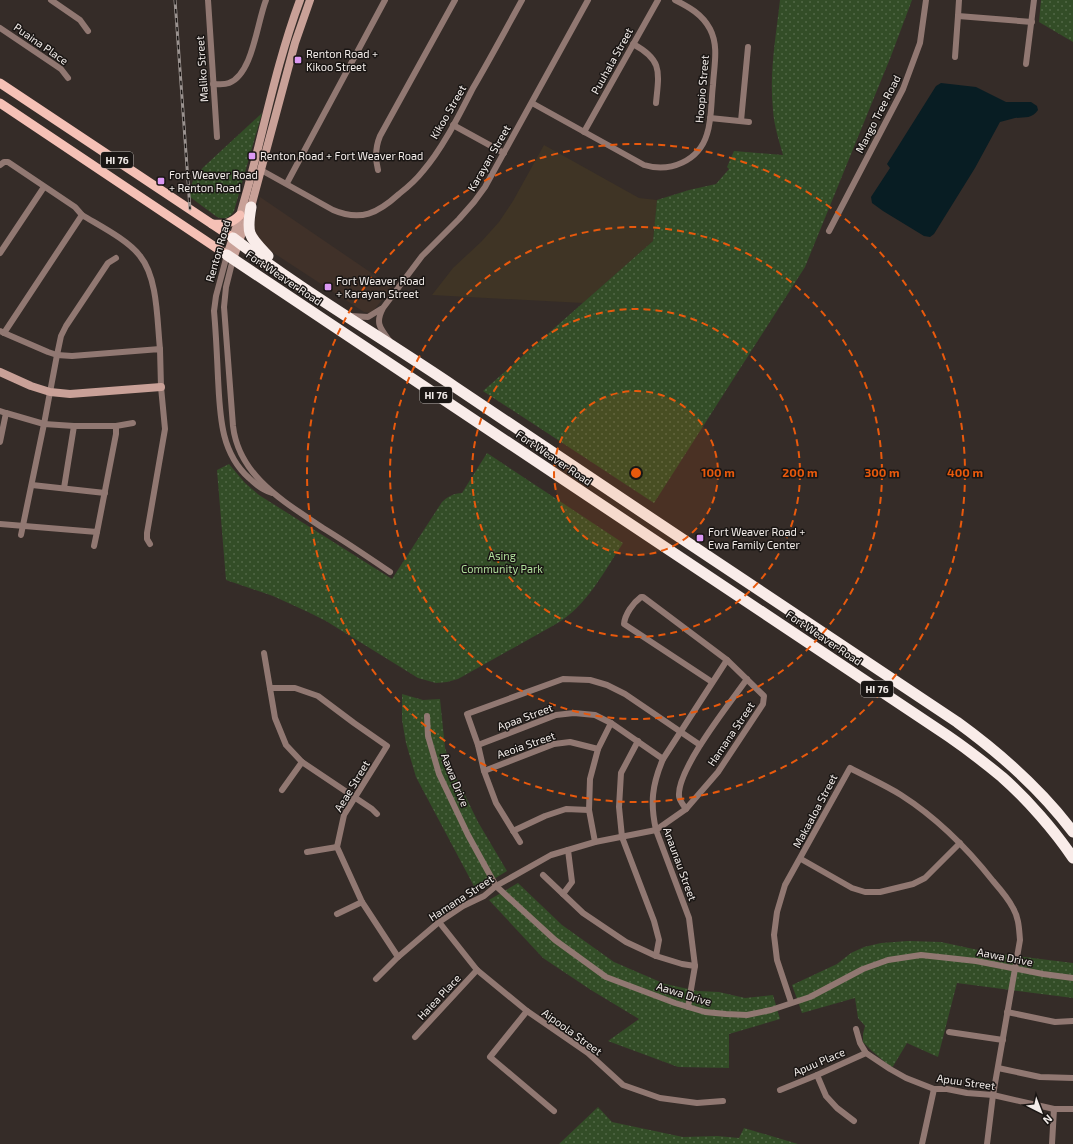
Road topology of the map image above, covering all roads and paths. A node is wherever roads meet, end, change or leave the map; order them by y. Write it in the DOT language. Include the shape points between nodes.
graph roads {
  1 [pos="51,0"];
  2 [pos="208,0"];
  3 [pos="266,0"];
  4 [pos="300,0"];
  5 [pos="310,0"];
  6 [pos="385,0"];
  7 [pos="455,0"];
  8 [pos="522,0"];
  9 [pos="588,0"];
  10 [pos="658,0"];
  11 [pos="675,0"];
  12 [pos="926,0"];
  13 [pos="959,0"];
  14 [pos="1034,0"];
  15 [pos="958,16"];
  16 [pos="1032,22"];
  17 [pos="0,28"];
  18 [pos="88,31"];
  19 [pos="633,44"];
  20 [pos="748,48"];
  21 [pos="955,57"];
  22 [pos="1026,64"];
  23 [pos="68,78"];
  24 [pos="0,83"];
  25 [pos="214,84"];
  26 [pos="0,102"];
  27 [pos="532,103"];
  28 [pos="656,103"];
  29 [pos="266,117"];
  30 [pos="710,118"];
  31 [pos="275,119"];
  32 [pos="741,121"];
  33 [pos="749,122"];
  34 [pos="453,125"];
  35 [pos="584,132"];
  36 [pos="217,137"];
  37 [pos="504,153"];
  38 [pos="0,165"];
  39 [pos="261,170"];
  40 [pos="378,170"];
  41 [pos="287,184"];
  42 [pos="44,187"];
  43 [pos="251,207"];
  44 [pos="82,215"];
  45 [pos="240,215"];
  46 [pos="210,223"];
  47 [pos="830,231"];
  48 [pos="236,240"];
  49 [pos="0,253"];
  50 [pos="232,256"];
  51 [pos="116,258"];
  52 [pos="274,267"];
  53 [pos="383,308"];
  54 [pos="345,314"];
  55 [pos="2,332"];
  56 [pos="395,347"];
  57 [pos="160,349"];
  58 [pos="57,355"];
  59 [pos="0,372"];
  60 [pos="161,387"];
  61 [pos="50,392"];
  62 [pos="3,412"];
  63 [pos="133,423"];
  64 [pos="44,424"];
  65 [pos="74,426"];
  66 [pos="116,426"];
  67 [pos="0,442"];
  68 [pos="32,485"];
  69 [pos="64,488"];
  70 [pos="105,493"];
  71 [pos="273,494"];
  72 [pos="0,524"];
  73 [pos="23,526"];
  74 [pos="97,532"];
  75 [pos="21,535"];
  76 [pos="150,544"];
  77 [pos="94,546"];
  78 [pos="390,572"];
  79 [pos="264,653"];
  80 [pos="727,660"];
  81 [pos="747,679"];
  82 [pos="712,682"];
  83 [pos="270,688"];
  84 [pos="427,716"];
  85 [pos="611,723"];
  86 [pos="680,732"];
  87 [pos="638,741"];
  88 [pos="478,745"];
  89 [pos="700,745"];
  90 [pos="598,749"];
  91 [pos="662,759"];
  92 [pos="302,762"];
  93 [pos="484,771"];
  94 [pos="282,790"];
  95 [pos="356,798"];
  96 [pos="589,810"];
  97 [pos="686,810"];
  98 [pos="377,814"];
  99 [pos="656,830"];
  100 [pos="513,831"];
  101 [pos="1073,832"];
  102 [pos="622,837"];
  103 [pos="520,842"];
  104 [pos="595,842"];
  105 [pos="960,843"];
  106 [pos="337,847"];
  107 [pos="568,850"];
  108 [pos="307,852"];
  109 [pos="800,858"];
  110 [pos="1073,858"];
  111 [pos="543,875"];
  112 [pos="496,886"];
  113 [pos="563,894"];
  114 [pos="362,902"];
  115 [pos="337,914"];
  116 [pos="439,922"];
  117 [pos="656,956"];
  118 [pos="398,957"];
  119 [pos="695,966"];
  120 [pos="1015,969"];
  121 [pos="477,970"];
  122 [pos="1073,978"];
  123 [pos="376,979"];
  124 [pos="791,1002"];
  125 [pos="688,1007"];
  126 [pos="526,1011"];
  127 [pos="1007,1012"];
  128 [pos="1073,1021"];
  129 [pos="856,1029"];
  130 [pos="949,1032"];
  131 [pos="415,1037"];
  132 [pos="1003,1040"];
  133 [pos="866,1053"];
  134 [pos="998,1068"];
  135 [pos="816,1075"];
  136 [pos="1073,1078"];
  137 [pos="934,1089"];
  138 [pos="780,1090"];
  139 [pos="993,1095"];
  140 [pos="723,1101"];
  141 [pos="1054,1109"];
  142 [pos="1073,1109"];
  143 [pos="554,1111"];
  144 [pos="854,1121"];
  145 [pos="922,1144"];
  146 [pos="987,1144"];
  147 [pos="1052,1144"];
  1 -- 18 [label="street" via="80,20"];
  2 -- 25 [label="street, Maliko Street"];
  3 -- 25 [label="street" via="245,69 230,83"];
  4 -- 29 [label="street, Renton Road" via="286,41"];
  5 -- 31 [label="street, Renton Road" via="295,43"];
  6 -- 41 [label="street"];
  7 -- 40 [label="street" via="380,136 376,151"];
  8 -- 34 [label="street, Kikoo Street"];
  9 -- 27 [label="street, Karayan Street"];
  10 -- 19 [label="street, Puuhala Street"];
  11 -- 30 [label="street, Hoopio Street" via="698,14 714,39 716,50"];
  12 -- 47 [label="street, Mango Tree Road" via="920,43 903,89"];
  13 -- 15 [label="street"];
  14 -- 16 [label="street"];
  15 -- 16 [label="street"];
  15 -- 21 [label="street"];
  16 -- 22 [label="street"];
  17 -- 23 [label="street, Puaina Place" via="61,69"];
  19 -- 28 [label="street" via="649,54 656,64 659,76"];
  19 -- 35 [label="street, Puuhala Street"];
  20 -- 32 [label="street"];
  24 -- 46 [label="main road, Fort Weaver Road / HI 76"];
  25 -- 36 [label="street, Maliko Street"];
  26 -- 50 [label="main road, Fort Weaver Road / HI 76"];
  27 -- 35 [label="street, Hoopio Street"];
  27 -- 37 [label="street, Karayan Street"];
  29 -- 31 [label="street"];
  29 -- 45 [label="street, Renton Road"];
  30 -- 32 [label="street"];
  30 -- 35 [label="street, Hoopio Street" via="706,138 697,152 683,162 667,168 644,165"];
  31 -- 39 [label="street, Renton Road"];
  32 -- 33 [label="street"];
  34 -- 37 [label="street"];
  34 -- 41 [label="street, Kikoo Street" via="419,176 388,204 373,213 356,215 339,212"];
  37 -- 53 [label="street, Karayan Street" via="474,202 422,256"];
  38 -- 42 [label="street" via="8,162"];
  39 -- 41 [label="street, Kikoo Street"];
  39 -- 43 [label="street, Renton Road"];
  42 -- 44 [label="street" via="75,207"];
  42 -- 49 [label="street"];
  43 -- 48 [label="street, Renton Road"];
  43 -- 52 [label="highway" via="249,234"];
  44 -- 55 [label="street"];
  44 -- 57 [label="street" via="130,246 148,268 153,281"];
  45 -- 46 [label="main road" via="229,224"];
  45 -- 48 [label="street, Renton Road"];
  46 -- 48 [label="main road, Fort Weaver Road / HI 76"];
  48 -- 50 [label="street, Renton Road"];
  48 -- 52 [label="highway, Fort Weaver Road / HI 76"];
  50 -- 52 [label="highway" via="249,255"];
  50 -- 71 [label="street, Renton Road" via="224,301 234,431 238,447 246,462"];
  50 -- 71 [label="street, Renton Road" via="215,301 214,311 222,429 230,452 244,474 264,491"];
  50 -- 110 [label="highway, Fort Weaver Road / HI 76" via="977,757 1003,778 1035,811"];
  51 -- 58 [label="street" via="108,263 66,326"];
  52 -- 54 [label="highway, Fort Weaver Road / HI 76"];
  53 -- 54 [label="street, Karayan Street" via="364,318"];
  53 -- 56 [label="street, Karayan Street" via="379,316 380,327"];
  54 -- 56 [label="highway, Fort Weaver Road / HI 76"];
  55 -- 58 [label="street"];
  56 -- 101 [label="highway, Fort Weaver Road / HI 76" via="957,722 1015,768 1046,799"];
  57 -- 58 [label="street"];
  57 -- 60 [label="street"];
  58 -- 61 [label="street"];
  59 -- 61 [label="street"];
  60 -- 61 [label="street" via="70,394"];
  60 -- 76 [label="street" via="165,429 147,533"];
  61 -- 64 [label="street"];
  62 -- 64 [label="street"];
  62 -- 67 [label="street"];
  63 -- 66 [label="street"];
  64 -- 65 [label="street"];
  64 -- 68 [label="street"];
  65 -- 66 [label="street"];
  65 -- 69 [label="street"];
  66 -- 70 [label="street"];
  68 -- 69 [label="street"];
  68 -- 73 [label="street"];
  69 -- 70 [label="street"];
  70 -- 74 [label="street"];
  71 -- 78 [label="street, Renton Road"];
  72 -- 73 [label="street"];
  73 -- 74 [label="street"];
  73 -- 75 [label="street"];
  74 -- 77 [label="street"];
  79 -- 83 [label="street"];
  80 -- 81 [label="street, Hamana Street"];
  80 -- 82 [label="street, Anaunau Street"];
  80 -- 82 [label="street, Hamana Street" via="643,597 637,600 628,612 624,624"];
  81 -- 89 [label="street"];
  81 -- 97 [label="street, Hamana Street" via="764,696 763,704 718,772"];
  82 -- 86 [label="street, Anaunau Street"];
  83 -- 92 [label="street" via="275,718 286,745"];
  83 -- 95 [label="street, Aeae Street" via="295,688 318,696 387,746"];
  84 -- 112 [label="street, Aawa Drive" via="428,736 439,774"];
  85 -- 87 [label="street, Apaa Street"];
  85 -- 88 [label="street, Apaa Street" via="595,715 556,715"];
  85 -- 90 [label="street"];
  86 -- 88 [label="street" via="608,685 577,678 546,684 467,714"];
  86 -- 89 [label="street"];
  86 -- 91 [label="street, Anaunau Street"];
  87 -- 91 [label="street, Apaa Street"];
  87 -- 102 [label="street" via="621,773 619,807"];
  88 -- 93 [label="street"];
  89 -- 97 [label="street" via="680,784 679,797"];
  90 -- 93 [label="street, Aeoia Street" via="570,742 554,744"];
  90 -- 96 [label="street" via="590,779"];
  91 -- 99 [label="street, Anaunau Street" via="652,803"];
  92 -- 94 [label="street"];
  92 -- 95 [label="street"];
  93 -- 100 [label="street" via="496,803"];
  95 -- 98 [label="street"];
  95 -- 106 [label="street, Aeae Street" via="344,816"];
  96 -- 100 [label="street" via="566,809"];
  96 -- 104 [label="street"];
  97 -- 99 [label="street, Hamana Street"];
  99 -- 102 [label="street, Hamana Street"];
  99 -- 119 [label="street, Anaunau Street" via="689,918"];
  100 -- 103 [label="street"];
  102 -- 104 [label="street, Hamana Street"];
  102 -- 117 [label="street" via="654,921 659,940"];
  104 -- 107 [label="street, Hamana Street"];
  105 -- 109 [label="street" via="925,878 913,884 880,892 865,892 852,888"];
  105 -- 109 [label="street, Makaaloa Street" via="901,795 850,768"];
  105 -- 120 [label="street, Makaaloa Street" via="1014,908 1020,940"];
  106 -- 108 [label="street"];
  106 -- 114 [label="street"];
  107 -- 112 [label="street, Hamana Street" via="550,856"];
  107 -- 113 [label="street" via="572,882"];
  109 -- 124 [label="street, Makaaloa Street" via="785,885 777,912 774,935 777,960"];
  111 -- 113 [label="street"];
  112 -- 116 [label="street, Hamana Street" via="484,896"];
  112 -- 125 [label="street, Aawa Drive" via="556,940 606,976"];
  113 -- 117 [label="street" via="583,913 626,942"];
  114 -- 115 [label="street"];
  114 -- 118 [label="street"];
  116 -- 118 [label="street, Hamana Street"];
  116 -- 121 [label="street, Aipoola Street"];
  117 -- 119 [label="street"];
  118 -- 123 [label="street, Hamana Street"];
  119 -- 125 [label="street, Anaunau Street"];
  120 -- 122 [label="street, Aawa Drive"];
  120 -- 124 [label="street, Aawa Drive" via="976,961 921,955 906,957 863,969 810,997"];
  120 -- 127 [label="street, Makaaloa Street"];
  121 -- 126 [label="street, Aipoola Street"];
  121 -- 131 [label="street, Haiea Place"];
  124 -- 125 [label="street, Aawa Drive" via="771,1010 747,1014 705,1012"];
  126 -- 140 [label="street, Aipoola Street" via="588,1053 623,1084 660,1098 697,1103"];
  126 -- 143 [label="street" via="490,1057"];
  127 -- 128 [label="street" via="1056,1022"];
  127 -- 132 [label="street, Makaaloa Street"];
  129 -- 133 [label="street"];
  130 -- 132 [label="street"];
  132 -- 134 [label="street, Makaaloa Street"];
  133 -- 135 [label="street, Apuu Place"];
  133 -- 137 [label="street, Apuu Street" via="901,1075"];
  134 -- 136 [label="street" via="1040,1077"];
  134 -- 139 [label="street, Makaaloa Street"];
  135 -- 138 [label="street, Apuu Place"];
  135 -- 144 [label="street" via="826,1096"];
  137 -- 139 [label="street, Apuu Street"];
  137 -- 145 [label="street"];
  139 -- 141 [label="street, Apuu Street"];
  139 -- 146 [label="street, Makaaloa Street"];
  141 -- 142 [label="street, Apuu Street"];
  141 -- 147 [label="street"];
}
